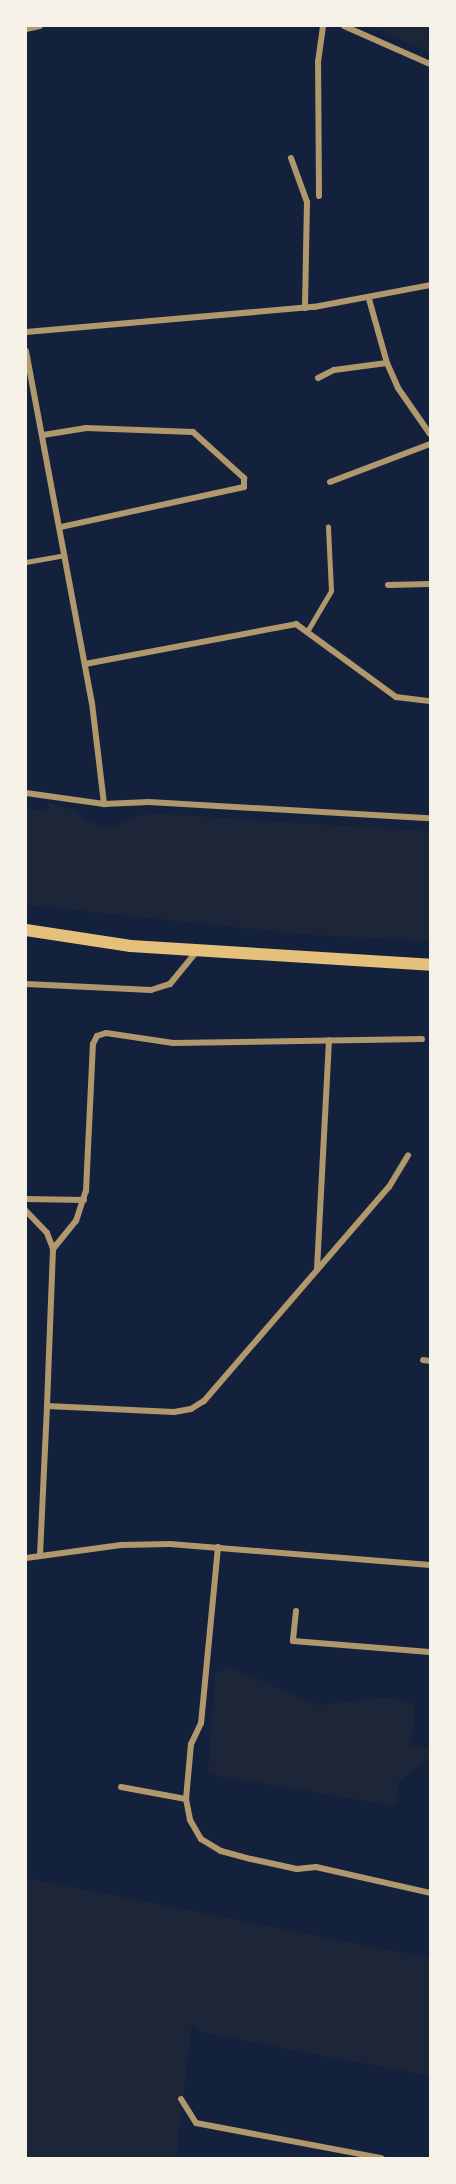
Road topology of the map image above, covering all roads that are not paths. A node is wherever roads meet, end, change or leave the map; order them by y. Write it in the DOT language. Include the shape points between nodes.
graph roads {
  1 [pos="40,26"];
  2 [pos="323,26"];
  3 [pos="344,26"];
  4 [pos="26,29"];
  5 [pos="430,64"];
  6 [pos="291,158"];
  7 [pos="319,196"];
  8 [pos="430,285"];
  9 [pos="369,298"];
  10 [pos="305,308"];
  11 [pos="26,332"];
  12 [pos="26,351"];
  13 [pos="387,363"];
  14 [pos="318,378"];
  15 [pos="430,434"];
  16 [pos="43,435"];
  17 [pos="430,444"];
  18 [pos="330,482"];
  19 [pos="61,527"];
  20 [pos="328,527"];
  21 [pos="64,555"];
  22 [pos="26,562"];
  23 [pos="430,584"];
  24 [pos="388,585"];
  25 [pos="308,630"];
  26 [pos="85,664"];
  27 [pos="430,701"];
  28 [pos="26,793"];
  29 [pos="104,804"];
  30 [pos="430,818"];
  31 [pos="26,930"];
  32 [pos="197,951"];
  33 [pos="430,965"];
  34 [pos="26,984"];
  35 [pos="422,1039"];
  36 [pos="329,1040"];
  37 [pos="408,1155"];
  38 [pos="26,1199"];
  39 [pos="84,1200"];
  40 [pos="26,1211"];
  41 [pos="53,1249"];
  42 [pos="317,1269"];
  43 [pos="47,1406"];
  44 [pos="218,1547"];
  45 [pos="40,1555"];
  46 [pos="26,1558"];
  47 [pos="430,1565"];
  48 [pos="296,1611"];
  49 [pos="430,1652"];
  50 [pos="121,1787"];
  51 [pos="186,1799"];
  52 [pos="430,1893"];
  53 [pos="181,2099"];
  54 [pos="382,2158"];
  1 -- 4 [label="street"];
  2 -- 7 [label="street" via="318,62"];
  3 -- 5 [label="street"];
  6 -- 10 [label="street" via="307,202"];
  8 -- 9 [label="street"];
  9 -- 10 [label="street"];
  9 -- 13 [label="street"];
  10 -- 11 [label="street"];
  12 -- 16 [label="street"];
  13 -- 14 [label="street" via="334,370"];
  13 -- 15 [label="street" via="398,388"];
  16 -- 19 [label="street"];
  16 -- 19 [label="street" via="86,428 193,432 235,466 243,478 244,487"];
  17 -- 18 [label="street"];
  19 -- 21 [label="street"];
  20 -- 25 [label="lane" via="331,591"];
  21 -- 22 [label="lane"];
  21 -- 26 [label="street"];
  23 -- 24 [label="street"];
  25 -- 26 [label="street" via="296,624"];
  25 -- 27 [label="street" via="396,697"];
  26 -- 29 [label="street"];
  28 -- 29 [label="street"];
  29 -- 30 [label="street" via="149,802"];
  31 -- 32 [label="main road"];
  32 -- 33 [label="main road"];
  32 -- 34 [label="street" via="170,984 151,990"];
  35 -- 36 [label="street"];
  36 -- 39 [label="street" via="172,1043 106,1033 97,1036 93,1044"];
  36 -- 42 [label="street"];
  37 -- 42 [label="street" via="389,1187"];
  38 -- 39 [label="street"];
  39 -- 41 [label="street" via="64,1239"];
  40 -- 41 [label="street" via="47,1233"];
  41 -- 43 [label="street"];
  42 -- 43 [label="street" via="204,1401 191,1409"];
  43 -- 45 [label="street"];
  44 -- 45 [label="street" via="121,1545"];
  44 -- 47 [label="street"];
  44 -- 51 [label="street" via="201,1723 191,1744"];
  45 -- 46 [label="street"];
  48 -- 49 [label="street" via="293,1641"];
  50 -- 51 [label="street"];
  51 -- 52 [label="street" via="190,1820 201,1839 221,1851 297,1869 316,1867"];
  53 -- 54 [label="street" via="196,2123"];
}
